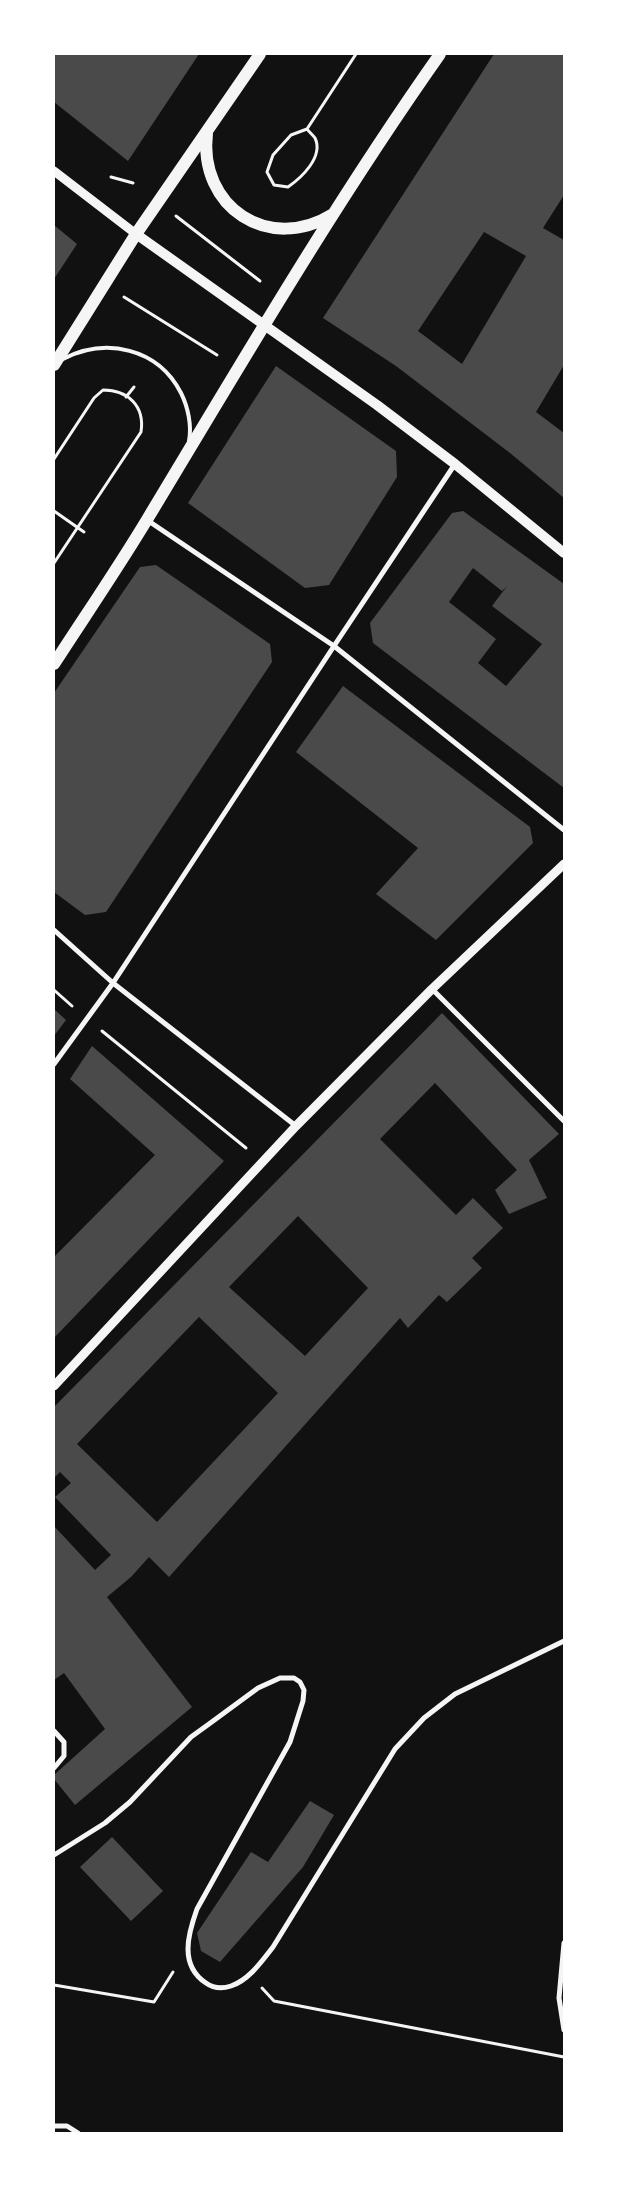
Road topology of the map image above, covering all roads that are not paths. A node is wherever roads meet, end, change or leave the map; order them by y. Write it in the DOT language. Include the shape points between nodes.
graph roads {
  1 [pos="260,54"];
  2 [pos="440,54"];
  3 [pos="208,130"];
  4 [pos="54,171"];
  5 [pos="336,212"];
  6 [pos="136,234"];
  7 [pos="264,325"];
  8 [pos="54,364"];
  9 [pos="186,453"];
  10 [pos="455,464"];
  11 [pos="146,520"];
  12 [pos="564,554"];
  13 [pos="334,646"];
  14 [pos="54,664"];
  15 [pos="564,830"];
  16 [pos="564,864"];
  17 [pos="54,930"];
  18 [pos="113,983"];
  19 [pos="432,989"];
  20 [pos="54,1064"];
  21 [pos="564,1121"];
  22 [pos="296,1126"];
  23 [pos="54,1386"];
  24 [pos="564,1641"];
  25 [pos="54,1731"];
  26 [pos="54,1768"];
  27 [pos="54,1856"];
  28 [pos="564,1943"];
  29 [pos="564,2030"];
  30 [pos="54,2126"];
  31 [pos="78,2133"];
  1 -- 3 [label="main road"];
  2 -- 5 [label="main road"];
  3 -- 5 [label="main road" via="207,164 212,181 221,196 248,220 284,229 302,228"];
  3 -- 6 [label="main road"];
  4 -- 6 [label="street"];
  5 -- 7 [label="main road"];
  6 -- 7 [label="main road"];
  6 -- 8 [label="main road"];
  7 -- 9 [label="main road"];
  7 -- 10 [label="main road"];
  8 -- 9 [label="lane" via="86,349 103,347 136,352 151,360 165,371 184,401 190,436"];
  9 -- 11 [label="main road"];
  10 -- 12 [label="main road"];
  10 -- 13 [label="street"];
  11 -- 13 [label="street"];
  11 -- 14 [label="main road"];
  13 -- 15 [label="street"];
  13 -- 18 [label="street"];
  16 -- 19 [label="street"];
  17 -- 18 [label="street"];
  18 -- 20 [label="street"];
  18 -- 22 [label="street"];
  19 -- 21 [label="street"];
  19 -- 22 [label="street"];
  22 -- 23 [label="street"];
  24 -- 27 [label="street" via="455,1694 424,1718 395,1750 273,1947 249,1975 231,1986 214,1988 201,1979 191,1966 187,1951 189,1932 197,1909 290,1742 303,1701 304,1690 300,1682 294,1678 280,1678 258,1688 192,1737 130,1802 105,1823"];
  25 -- 26 [label="street" via="64,1742 64,1756"];
  28 -- 29 [label="street" via="559,1998"];
  30 -- 31 [label="street" via="67,2126"];
}
